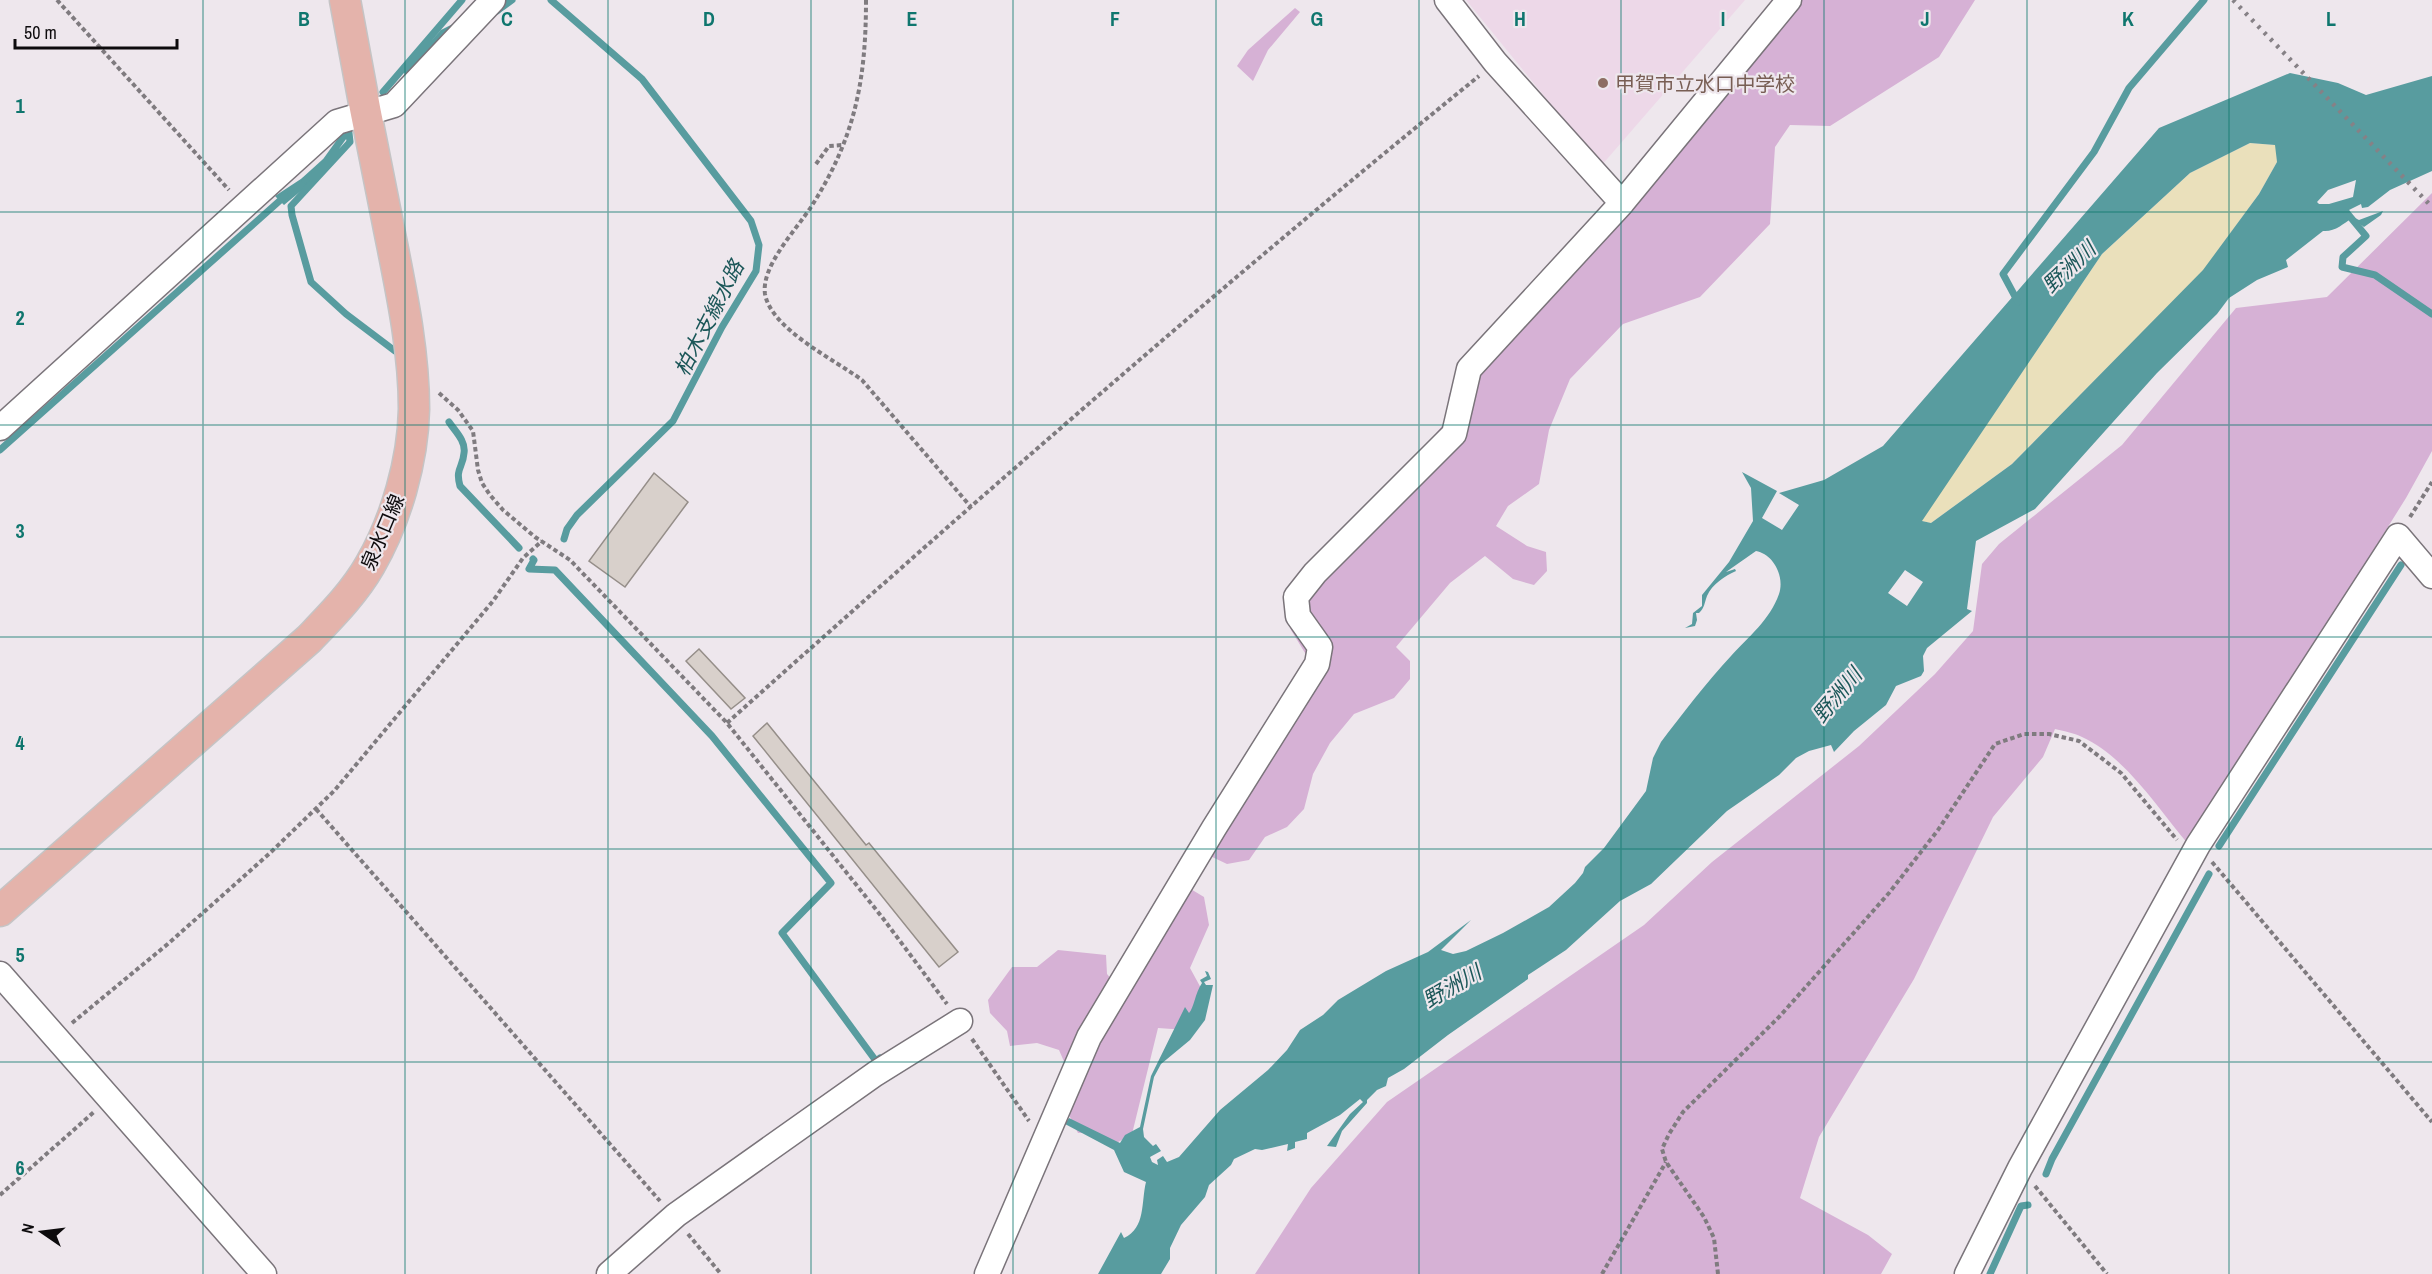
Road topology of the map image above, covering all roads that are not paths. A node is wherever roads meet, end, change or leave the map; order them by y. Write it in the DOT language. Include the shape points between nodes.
graph roads {
  1 [pos="345,0"];
  2 [pos="493,0"];
  3 [pos="1447,0"];
  4 [pos="1789,0"];
  5 [pos="366,113"];
  6 [pos="1622,203"];
  7 [pos="0,428"];
  8 [pos="2432,576"];
  9 [pos="0,911"];
  10 [pos="0,974"];
  11 [pos="960,1021"];
  12 [pos="264,1274"];
  13 [pos="609,1274"];
  14 [pos="987,1274"];
  15 [pos="1968,1274"];
  1 -- 5 [label="main road, 泉水口線"];
  2 -- 5 [label="street" via="394,105"];
  3 -- 6 [label="street" via="1495,62"];
  4 -- 6 [label="street"];
  5 -- 7 [label="street" via="337,122"];
  5 -- 9 [label="main road, 泉水口線" via="402,296 413,388 414,410 405,474 386,533 354,588 309,639"];
  6 -- 14 [label="street" via="1469,369 1454,434 1315,573 1296,597 1298,616 1320,647 1317,664 1089,1037"];
  8 -- 15 [label="street" via="2398,536 2195,851 2020,1168"];
  10 -- 12 [label="street"];
  11 -- 13 [label="street" via="875,1074 674,1217"];
}
